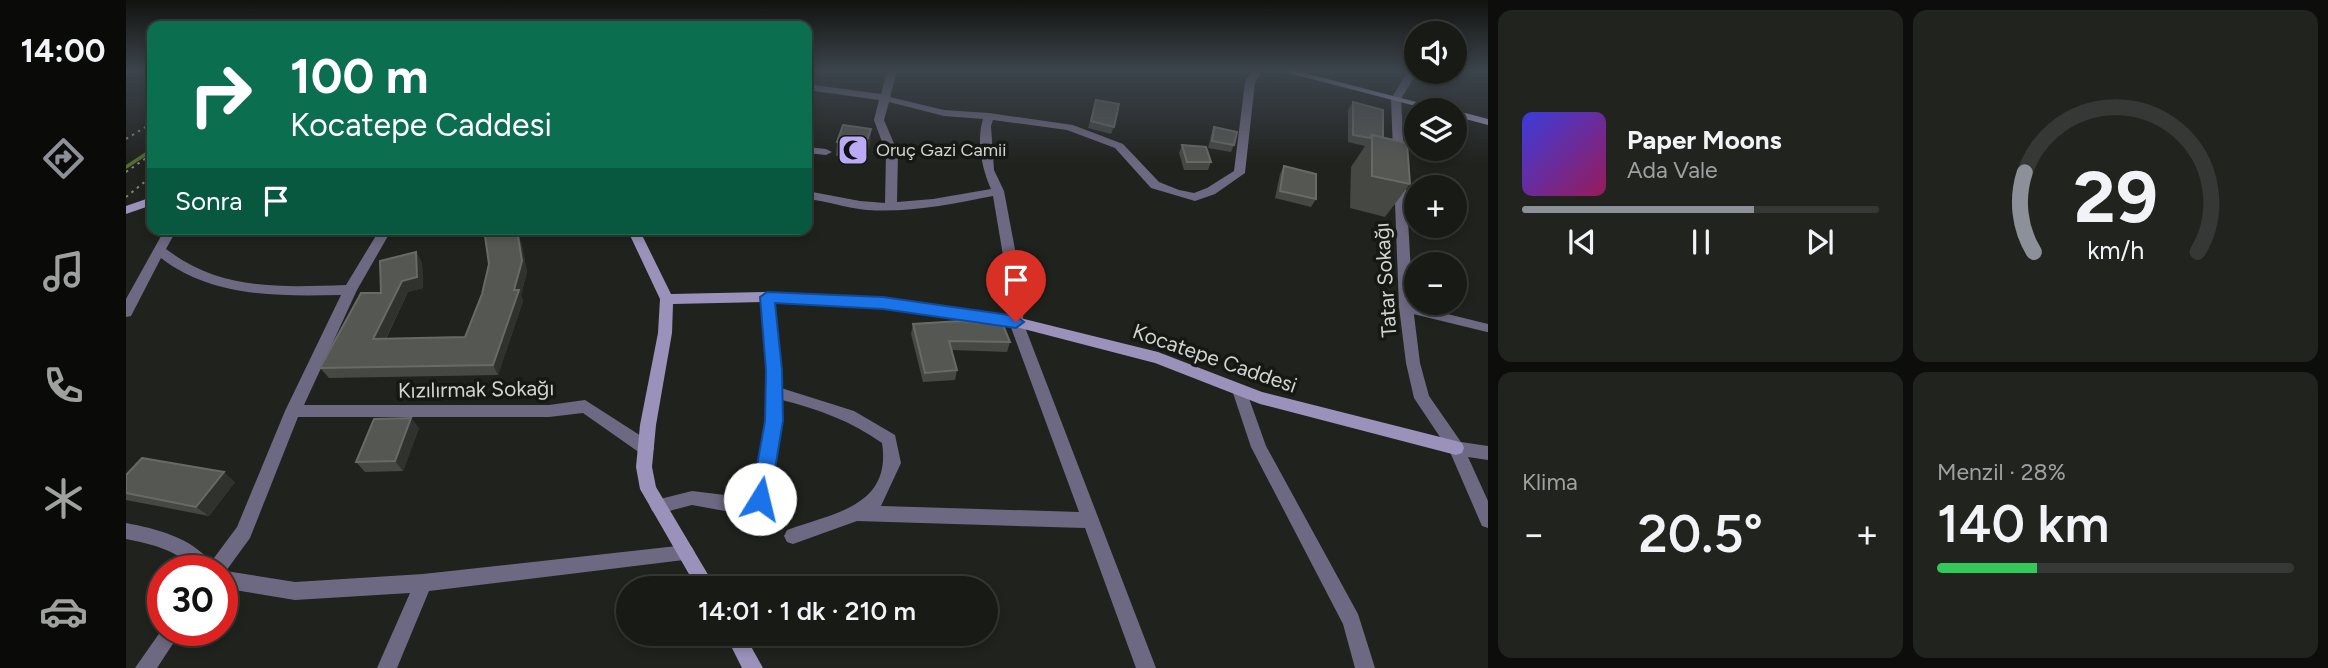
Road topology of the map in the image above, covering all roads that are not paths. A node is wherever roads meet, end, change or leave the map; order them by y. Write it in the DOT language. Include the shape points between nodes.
graph roads {
  1 [pos="883,102"];
  2 [pos="900,102"];
  3 [pos="1248,102"];
  4 [pos="1396,102"];
  5 [pos="989,116"];
  6 [pos="1467,116"];
  7 [pos="1488,122"];
  8 [pos="812,151"];
  9 [pos="826,152"];
  10 [pos="998,191"];
  11 [pos="812,196"];
  12 [pos="147,203"];
  13 [pos="891,206"];
  14 [pos="126,210"];
  15 [pos="168,235"];
  16 [pos="382,235"];
  17 [pos="636,235"];
  18 [pos="159,250"];
  19 [pos="1404,265"];
  20 [pos="350,290"];
  21 [pos="767,297"];
  22 [pos="667,299"];
  23 [pos="126,312"];
  24 [pos="1407,315"];
  25 [pos="1437,315"];
  26 [pos="1016,322"];
  27 [pos="1488,328"];
  28 [pos="1238,390"];
  29 [pos="774,392"];
  30 [pos="293,411"];
  31 [pos="646,447"];
  32 [pos="1456,448"];
  33 [pos="1488,453"];
  34 [pos="658,506"];
  35 [pos="857,513"];
  36 [pos="1090,520"];
  37 [pos="1488,520"];
  38 [pos="126,531"];
  39 [pos="793,536"];
  40 [pos="686,553"];
  41 [pos="193,555"];
  42 [pos="227,555"];
  43 [pos="700,576"];
  44 [pos="238,582"];
  45 [pos="423,583"];
  46 [pos="161,646"];
  47 [pos="740,646"];
  48 [pos="145,668"];
  49 [pos="387,668"];
  50 [pos="752,668"];
  51 [pos="1146,668"];
  52 [pos="1365,668"];
  1 -- 13 [label="street" via="879,120 892,153"];
  2 -- 5 [label="street"];
  3 -- 5 [label="street" via="1239,173 1195,197 1155,186 1119,146 1069,127"];
  4 -- 19 [label="street, Tatar Sokağı"];
  5 -- 10 [label="street" via="988,170"];
  6 -- 7 [label="street"];
  8 -- 9 [label="street"];
  10 -- 13 [label="street" via="934,204"];
  10 -- 26 [label="street" via="1017,297"];
  11 -- 13 [label="street"];
  12 -- 14 [label="street"];
  15 -- 18 [label="street"];
  16 -- 20 [label="street"];
  17 -- 22 [label="street"];
  18 -- 20 [label="street" via="187,271 244,289"];
  18 -- 23 [label="street"];
  20 -- 30 [label="street"];
  21 -- 22 [label="street, Kocatepe Caddesi"];
  21 -- 26 [label="street, Kocatepe Caddesi" via="883,303"];
  21 -- 29 [label="street"];
  22 -- 31 [label="street"];
  24 -- 32 [label="street, Tatar Sokağı" via="1422,398"];
  25 -- 27 [label="lane"];
  26 -- 28 [label="street, Kocatepe Caddesi" via="1158,358"];
  26 -- 36 [label="street"];
  28 -- 32 [label="street, Kocatepe Caddesi"];
  28 -- 52 [label="street" via="1259,447 1351,621"];
  29 -- 34 [label="street" via="774,421 760,499 725,503 692,498"];
  29 -- 35 [label="street" via="820,403 872,426 889,440 894,463 878,499"];
  30 -- 31 [label="street, Kızılırmak Sokağı" via="549,411 585,406"];
  30 -- 42 [label="street" via="244,532"];
  31 -- 34 [label="street" via="648,489"];
  32 -- 33 [label="street"];
  32 -- 37 [label="street, Tatar Sokağı"];
  34 -- 40 [label="street"];
  35 -- 36 [label="street"];
  35 -- 39 [label="street"];
  36 -- 51 [label="street"];
  38 -- 41 [label="street" via="154,536"];
  40 -- 43 [label="street"];
  40 -- 45 [label="street"];
  44 -- 45 [label="street" via="295,591"];
  45 -- 49 [label="street"];
  46 -- 48 [label="street"];
  47 -- 50 [label="street"];
}
